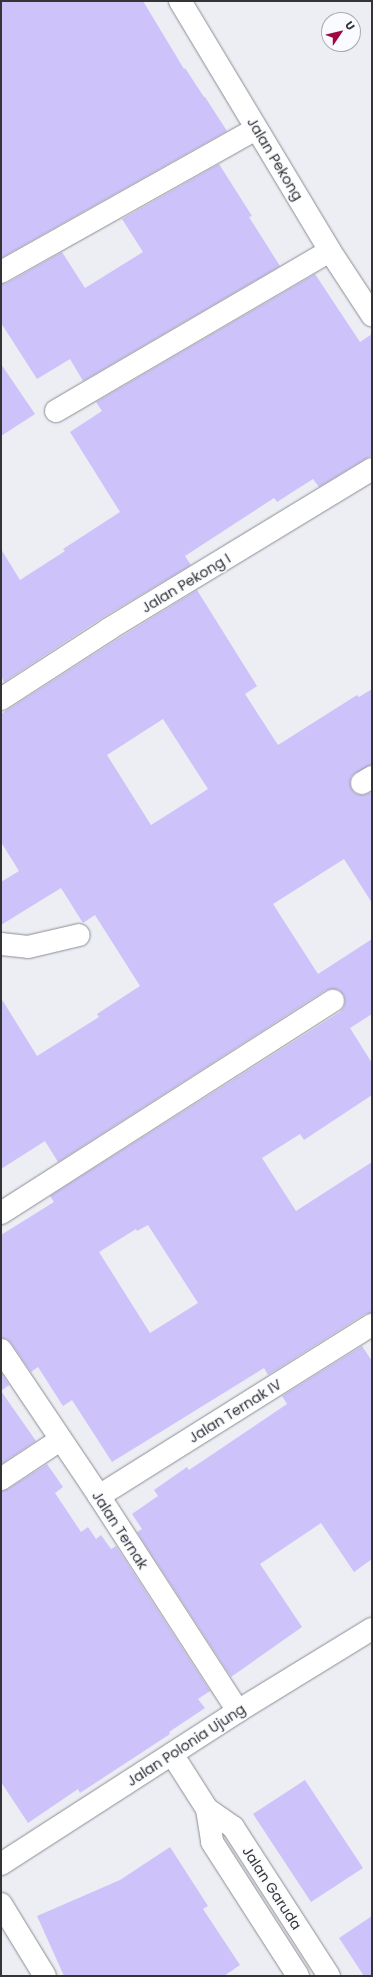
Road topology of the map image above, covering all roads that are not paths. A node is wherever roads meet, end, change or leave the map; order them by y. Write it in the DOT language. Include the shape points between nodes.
graph roads {
  1 [pos="180,1"];
  2 [pos="256,129"];
  3 [pos="330,251"];
  4 [pos="1,272"];
  5 [pos="372,315"];
  6 [pos="56,411"];
  7 [pos="372,469"];
  8 [pos="1,699"];
  9 [pos="79,934"];
  10 [pos="1,944"];
  11 [pos="333,1001"];
  12 [pos="1,1213"];
  13 [pos="372,1325"];
  14 [pos="1,1350"];
  15 [pos="60,1440"];
  16 [pos="1,1479"];
  17 [pos="99,1496"];
  18 [pos="372,1629"];
  19 [pos="238,1711"];
  20 [pos="172,1754"];
  21 [pos="207,1809"];
  22 [pos="233,1827"];
  23 [pos="212,1842"];
  24 [pos="1,1864"];
  25 [pos="1,1904"];
  26 [pos="45,1976"];
  27 [pos="298,1976"];
  28 [pos="329,1976"];
  1 -- 2 [label="street, Jalan Pekong"];
  2 -- 3 [label="street, Jalan Pekong"];
  2 -- 4 [label="street"];
  3 -- 5 [label="street, Jalan Pekong"];
  3 -- 6 [label="street"];
  7 -- 8 [label="street, Jalan Pekong I" via="109,629"];
  9 -- 10 [label="street" via="28,947"];
  11 -- 12 [label="street"];
  13 -- 17 [label="street, Jalan Ternak IV"];
  14 -- 15 [label="street, Jalan Ternak"];
  15 -- 16 [label="street"];
  15 -- 17 [label="street, Jalan Ternak"];
  17 -- 19 [label="street, Jalan Ternak"];
  18 -- 19 [label="street, Jalan Polonia Ujung"];
  19 -- 20 [label="street, Jalan Polonia Ujung"];
  20 -- 21 [label="street, Jalan Garuda"];
  20 -- 24 [label="street, Jalan Polonia Ujung"];
  21 -- 22 [label="street, Jalan Garuda"];
  21 -- 23 [label="street, Jalan Garuda"];
  22 -- 23 [label="street"];
  22 -- 28 [label="street, Jalan Garuda"];
  23 -- 27 [label="street, Jalan Garuda"];
  25 -- 26 [label="street"];
}
